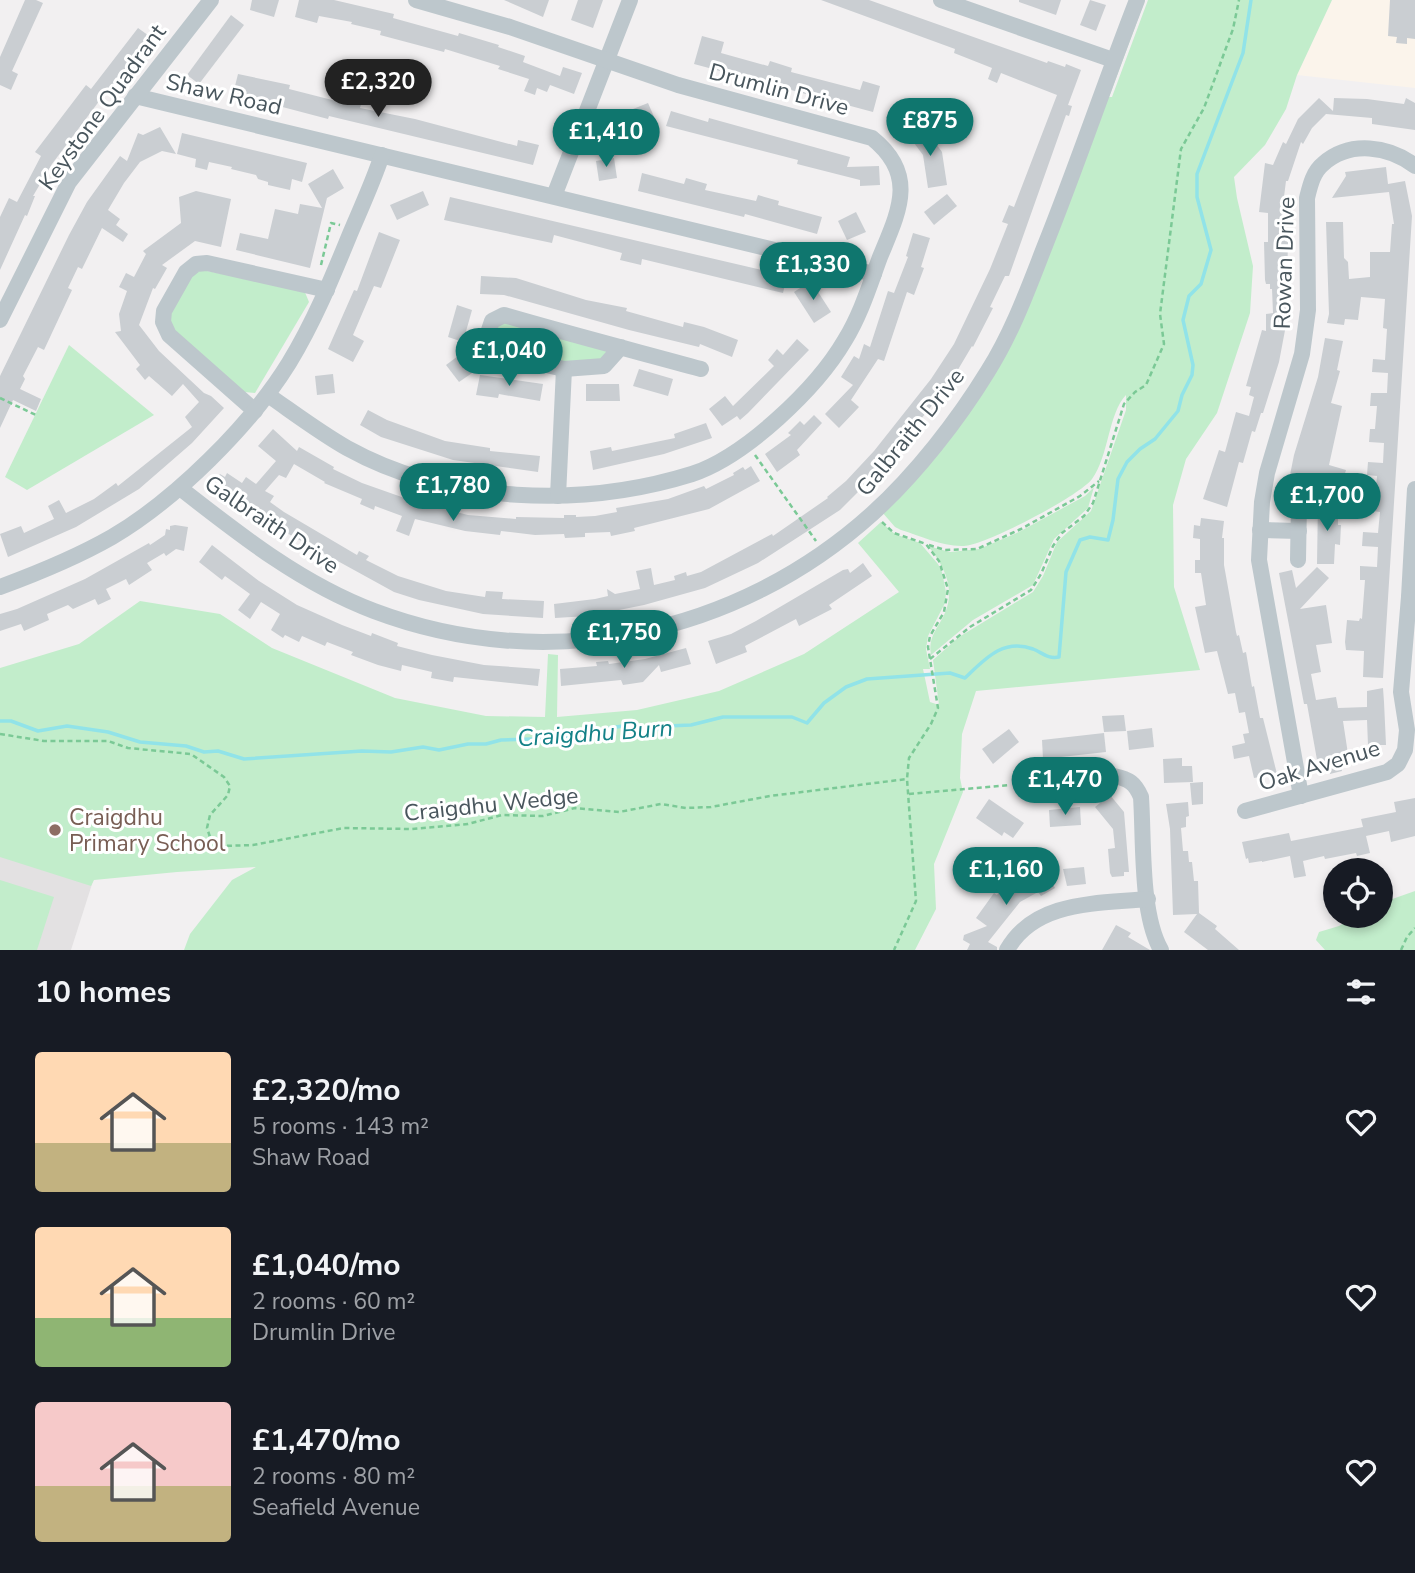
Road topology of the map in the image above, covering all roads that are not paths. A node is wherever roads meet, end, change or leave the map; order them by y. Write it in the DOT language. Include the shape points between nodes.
graph roads {
  1 [pos="211,0"];
  2 [pos="416,0"];
  3 [pos="630,0"];
  4 [pos="941,0"];
  5 [pos="1137,0"];
  6 [pos="1113,60"];
  7 [pos="607,61"];
  8 [pos="135,96"];
  9 [pos="382,155"];
  10 [pos="1415,166"];
  11 [pos="554,196"];
  12 [pos="874,274"];
  13 [pos="327,290"];
  14 [pos="0,320"];
  15 [pos="621,347"];
  16 [pos="564,369"];
  17 [pos="701,369"];
  18 [pos="268,395"];
  19 [pos="255,411"];
  20 [pos="180,488"];
  21 [pos="1415,489"];
  22 [pos="558,496"];
  23 [pos="1299,503"];
  24 [pos="1260,530"];
  25 [pos="1299,531"];
  26 [pos="1298,561"];
  27 [pos="0,587"];
  28 [pos="1412,597"];
  29 [pos="1021,784"];
  30 [pos="1301,796"];
  31 [pos="1245,811"];
  32 [pos="1147,899"];
  33 [pos="1007,950"];
  34 [pos="1161,950"];
  1 -- 8 [label="street, Keystone Quadrant"];
  2 -- 7 [label="street, Drumlin Drive"];
  3 -- 7 [label="street"];
  4 -- 6 [label="street"];
  5 -- 6 [label="street, Galbraith Drive"];
  6 -- 20 [label="street, Galbraith Drive" via="1021,307 989,370 909,476 873,513 796,571 725,607 651,631 564,643 481,638 407,623 339,596 258,547"];
  7 -- 11 [label="street"];
  7 -- 12 [label="street, Drumlin Drive" via="872,138 894,161 902,193"];
  8 -- 9 [label="street, Shaw Road"];
  8 -- 14 [label="street, Keystone Quadrant" via="69,182"];
  9 -- 11 [label="street, Shaw Road"];
  9 -- 13 [label="street"];
  10 -- 24 [label="street, Rowan Drive" via="1402,156 1361,148 1340,153 1322,165 1311,181 1307,198 1308,310 1302,354 1267,472"];
  11 -- 12 [label="street, Shaw Road"];
  12 -- 22 [label="street, Drumlin Drive" via="858,316 833,358 749,443 692,474 629,488"];
  13 -- 18 [label="street"];
  13 -- 19 [label="street" via="206,263 195,264 186,272 164,311 166,329"];
  15 -- 16 [label="street" via="604,366"];
  15 -- 16 [label="street" via="504,315 492,321 485,342 494,354"];
  15 -- 17 [label="street"];
  16 -- 22 [label="street"];
  18 -- 19 [label="street"];
  18 -- 22 [label="street, Drumlin Drive" via="349,449 429,480 502,494"];
  19 -- 20 [label="street"];
  20 -- 27 [label="street" via="112,537"];
  21 -- 28 [label="street"];
  23 -- 25 [label="street"];
  24 -- 25 [label="street"];
  24 -- 30 [label="street, Rowan Drive" via="1260,576"];
  25 -- 26 [label="street"];
  28 -- 30 [label="street, Oak Avenue" via="1401,692 1407,730 1398,764 1387,772"];
  29 -- 32 [label="street" via="1114,776 1136,786 1141,797"];
  30 -- 31 [label="street, Oak Avenue"];
  32 -- 33 [label="street" via="1053,911 1026,927"];
  32 -- 34 [label="street" via="1152,932"];
}
